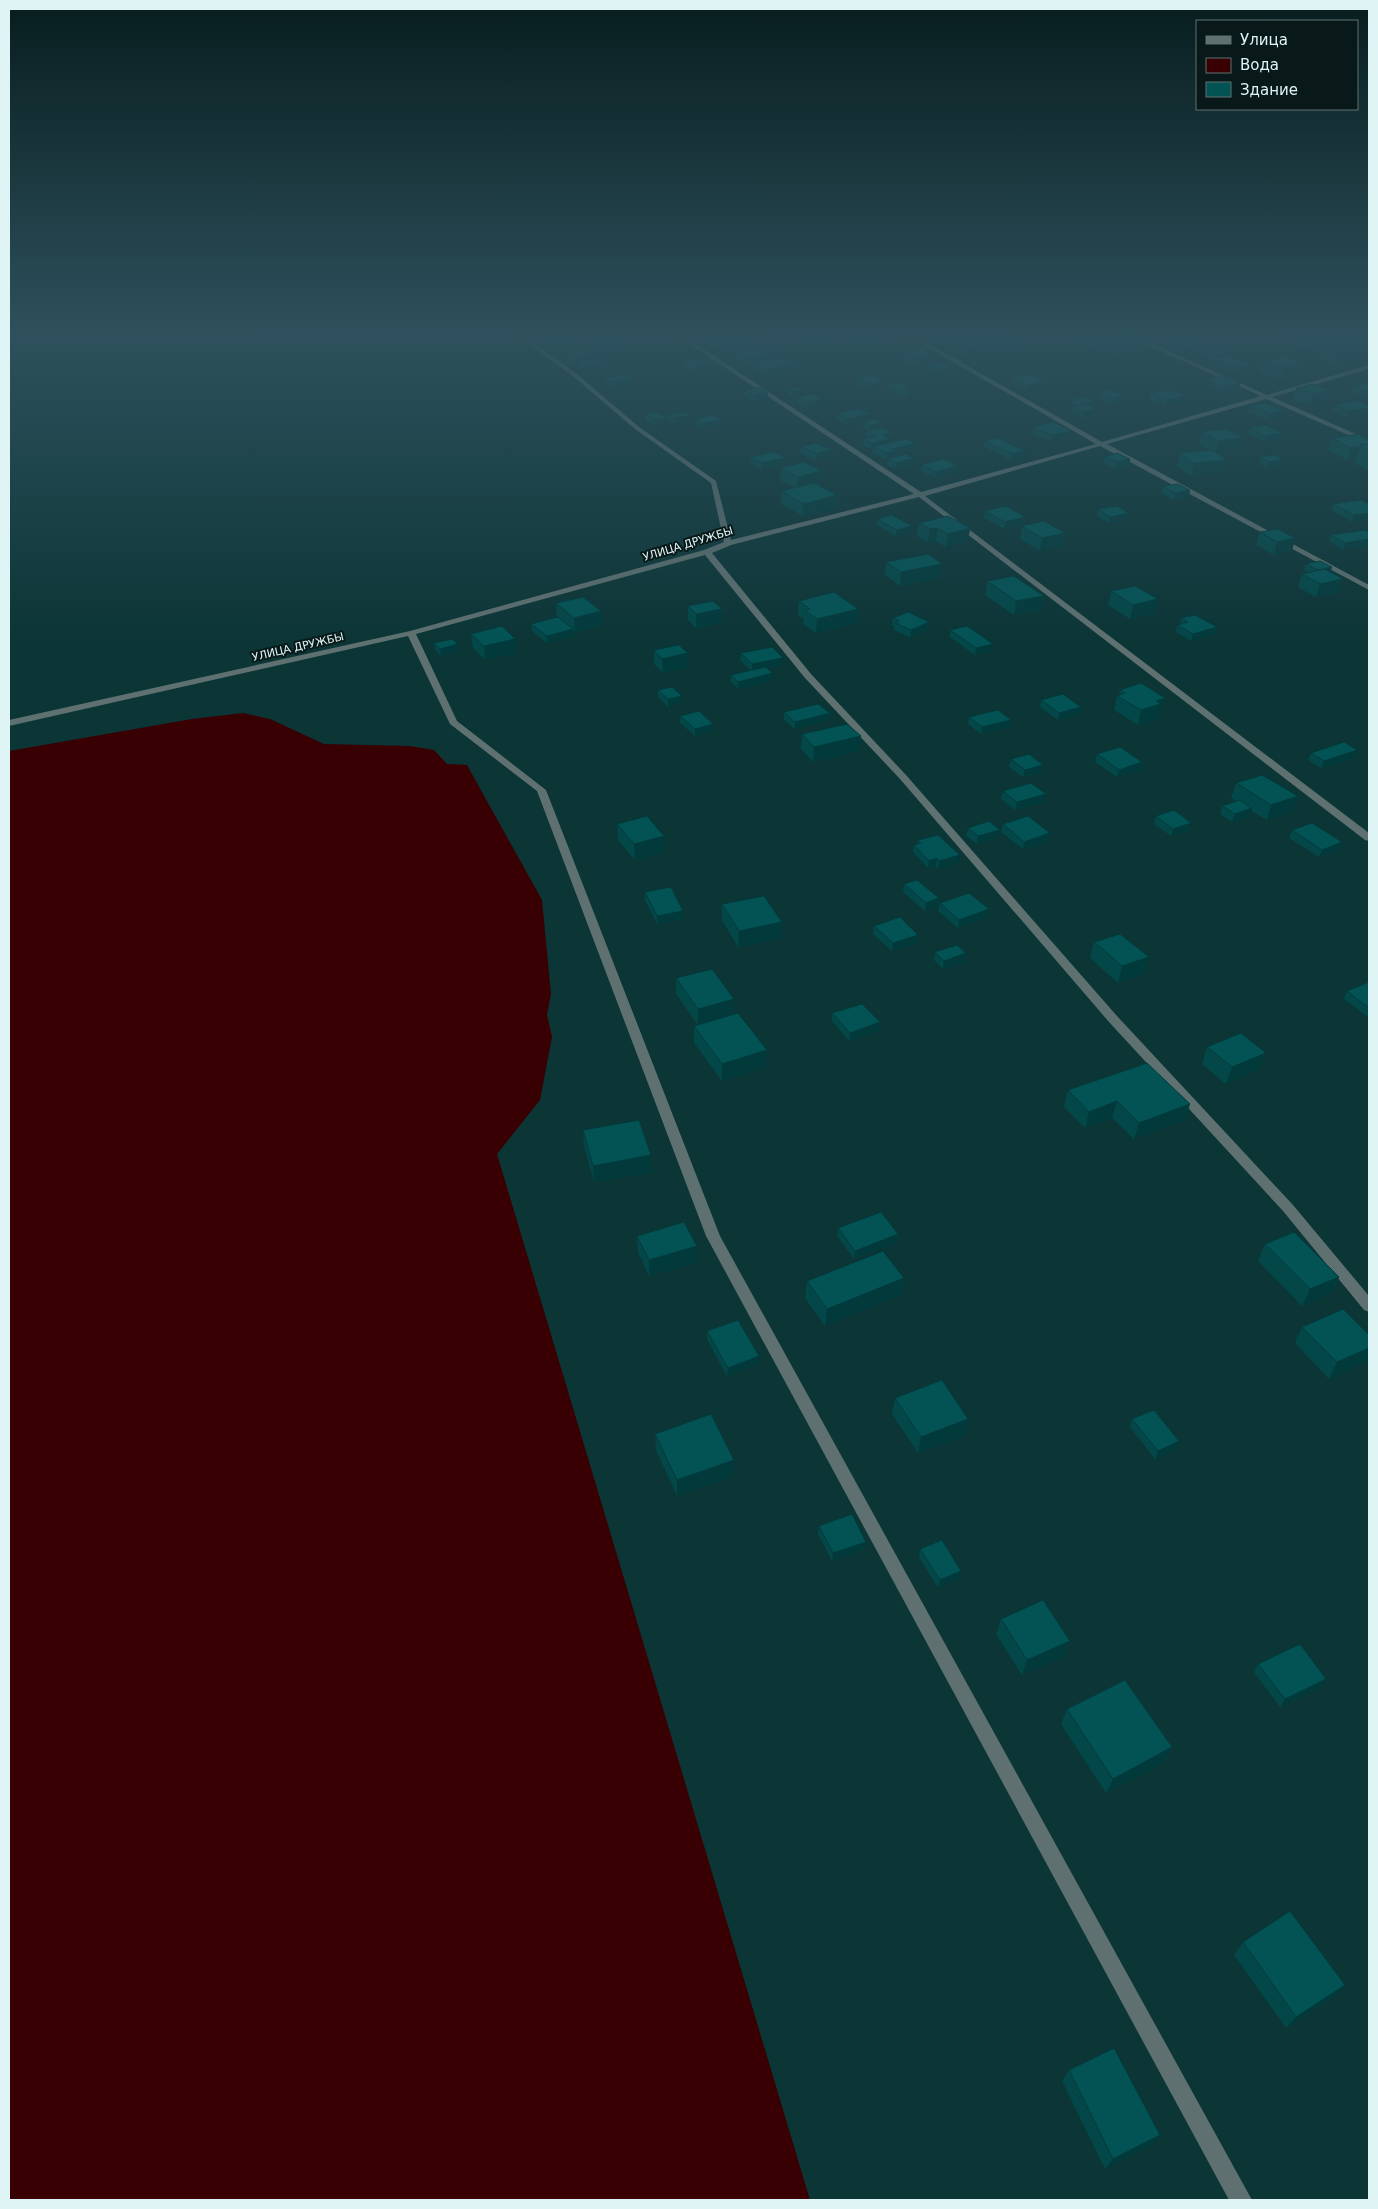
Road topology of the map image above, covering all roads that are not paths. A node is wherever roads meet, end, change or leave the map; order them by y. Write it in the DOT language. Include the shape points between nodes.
graph roads {
  1 [pos="646,434"];
  2 [pos="828,434"];
  3 [pos="1084,434"];
  4 [pos="1139,434"];
  5 [pos="1351,434"];
  6 [pos="1369,442"];
  7 [pos="1103,445"];
  8 [pos="919,494"];
  9 [pos="728,543"];
  10 [pos="707,552"];
  11 [pos="1369,588"];
  12 [pos="411,633"];
  13 [pos="9,723"];
  14 [pos="1369,838"];
  15 [pos="1369,1306"];
  16 [pos="1241,2200"];
  1 -- 9 [label="street" via="714,482"];
  2 -- 8 [label="street"];
  3 -- 7 [label="street"];
  4 -- 7 [label="street, УЛИЦА ДРУЖБЫ"];
  5 -- 6 [label="street"];
  7 -- 8 [label="street, УЛИЦА ДРУЖБЫ"];
  7 -- 11 [label="street"];
  8 -- 9 [label="street, УЛИЦА ДРУЖБЫ"];
  8 -- 14 [label="street"];
  9 -- 10 [label="street, УЛИЦА ДРУЖБЫ"];
  10 -- 12 [label="street, УЛИЦА ДРУЖБЫ"];
  10 -- 15 [label="street" via="808,676 903,777 1113,1019 1288,1208"];
  12 -- 13 [label="street, УЛИЦА ДРУЖБЫ"];
  12 -- 16 [label="street" via="453,722 541,790 713,1236"];
}
